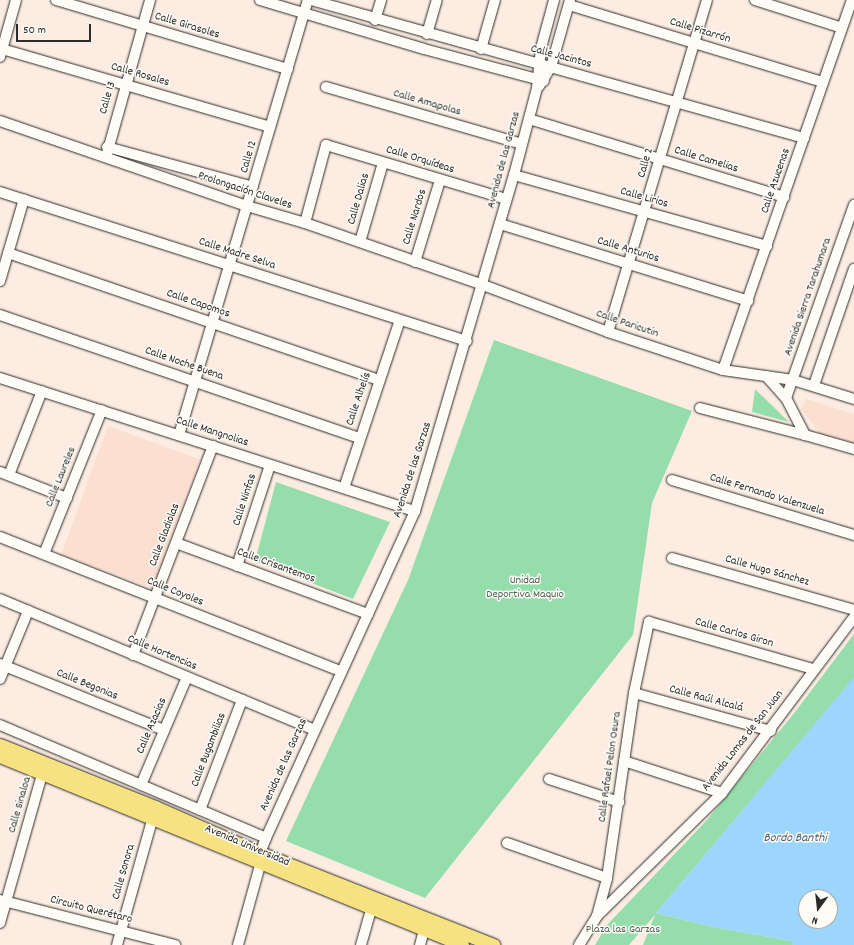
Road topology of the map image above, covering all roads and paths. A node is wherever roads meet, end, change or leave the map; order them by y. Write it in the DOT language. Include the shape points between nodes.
graph roads {
  1 [pos="16,0"];
  2 [pos="56,0"];
  3 [pos="150,0"];
  4 [pos="260,0"];
  5 [pos="380,0"];
  6 [pos="437,0"];
  7 [pos="495,0"];
  8 [pos="554,0"];
  9 [pos="707,0"];
  10 [pos="755,0"];
  11 [pos="852,0"];
  12 [pos="315,1"];
  13 [pos="570,2"];
  14 [pos="304,14"];
  15 [pos="375,20"];
  16 [pos="142,26"];
  17 [pos="842,28"];
  18 [pos="427,34"];
  19 [pos="694,43"];
  20 [pos="481,49"];
  21 [pos="1,53"];
  22 [pos="538,64"];
  23 [pos="551,67"];
  24 [pos="288,69"];
  25 [pos="539,82"];
  26 [pos="823,82"];
  27 [pos="125,85"];
  28 [pos="326,87"];
  29 [pos="677,101"];
  30 [pos="529,119"];
  31 [pos="0,121"];
  32 [pos="270,127"];
  33 [pos="804,138"];
  34 [pos="522,144"];
  35 [pos="107,147"];
  36 [pos="106,157"];
  37 [pos="660,159"];
  38 [pos="383,163"];
  39 [pos="514,175"];
  40 [pos="440,180"];
  41 [pos="253,188"];
  42 [pos="0,192"];
  43 [pos="784,197"];
  44 [pos="24,199"];
  45 [pos="506,199"];
  46 [pos="854,205"];
  47 [pos="247,206"];
  48 [pos="645,212"];
  49 [pos="305,223"];
  50 [pos="500,224"];
  51 [pos="360,242"];
  52 [pos="767,246"];
  53 [pos="8,253"];
  54 [pos="416,262"];
  55 [pos="230,265"];
  56 [pos="630,265"];
  57 [pos="854,269"];
  58 [pos="0,281"];
  59 [pos="483,285"];
  60 [pos="748,301"];
  61 [pos="0,315"];
  62 [pos="400,320"];
  63 [pos="212,323"];
  64 [pos="608,332"];
  65 [pos="467,341"];
  66 [pos="723,370"];
  67 [pos="766,376"];
  68 [pos="0,378"];
  69 [pos="379,380"];
  70 [pos="793,380"];
  71 [pos="195,382"];
  72 [pos="814,385"];
  73 [pos="42,392"];
  74 [pos="786,398"];
  75 [pos="854,399"];
  76 [pos="700,408"];
  77 [pos="102,410"];
  78 [pos="179,435"];
  79 [pos="805,435"];
  80 [pos="359,438"];
  81 [pos="213,446"];
  82 [pos="854,449"];
  83 [pos="270,465"];
  84 [pos="4,473"];
  85 [pos="672,480"];
  86 [pos="344,488"];
  87 [pos="67,498"];
  88 [pos="415,511"];
  89 [pos="854,535"];
  90 [pos="0,537"];
  91 [pos="176,543"];
  92 [pos="44,554"];
  93 [pos="672,558"];
  94 [pos="237,566"];
  95 [pos="155,598"];
  96 [pos="0,599"];
  97 [pos="854,610"];
  98 [pos="28,611"];
  99 [pos="368,614"];
  100 [pos="854,617"];
  101 [pos="649,622"];
  102 [pos="133,655"];
  103 [pos="3,665"];
  104 [pos="813,669"];
  105 [pos="341,671"];
  106 [pos="187,677"];
  107 [pos="0,679"];
  108 [pos="634,693"];
  109 [pos="242,700"];
  110 [pos="0,725"];
  111 [pos="164,730"];
  112 [pos="314,730"];
  113 [pos="771,731"];
  114 [pos="0,745"];
  115 [pos="0,756"];
  116 [pos="624,761"];
  117 [pos="44,768"];
  118 [pos="549,779"];
  119 [pos="141,785"];
  120 [pos="722,793"];
  121 [pos="618,802"];
  122 [pos="200,810"];
  123 [pos="154,813"];
  124 [pos="266,838"];
  125 [pos="507,843"];
  126 [pos="260,859"];
  127 [pos="607,878"];
  128 [pos="3,901"];
  129 [pos="373,903"];
  130 [pos="597,916"];
  131 [pos="0,923"];
  132 [pos="426,924"];
  133 [pos="121,931"];
  134 [pos="117,945"];
  135 [pos="175,945"];
  136 [pos="238,945"];
  137 [pos="361,945"];
  138 [pos="420,945"];
  139 [pos="462,945"];
  140 [pos="494,945"];
  141 [pos="579,945"];
  1 -- 21 [label="street"];
  2 -- 16 [label="street, Calle Girasoles"];
  3 -- 16 [label="street, Calle 13"];
  4 -- 14 [label="street"];
  5 -- 15 [label="street"];
  6 -- 18 [label="street"];
  7 -- 20 [label="street"];
  8 -- 22 [label="street, Avenida de las Garzas"];
  9 -- 19 [label="street, Calle 2"];
  10 -- 17 [label="street"];
  11 -- 17 [label="street, Calle Azucenas"];
  12 -- 14 [label="street, Calle 12"];
  12 -- 15 [label="street, Calle Jacintos"];
  13 -- 19 [label="street, Calle Pizarrón"];
  13 -- 23 [label="street, Avenida de las Garzas"];
  14 -- 24 [label="street, Calle 12"];
  14 -- 25 [label="street"];
  15 -- 18 [label="street, Calle Jacintos"];
  16 -- 24 [label="street, Calle Girasoles"];
  16 -- 27 [label="street, Calle 13"];
  17 -- 26 [label="street, Calle Azucenas"];
  18 -- 20 [label="street, Calle Jacintos"];
  19 -- 26 [label="street, Calle Pizarrón"];
  19 -- 29 [label="street, Calle 2"];
  20 -- 22 [label="street, Calle Jacintos"];
  21 -- 27 [label="street, Calle Rosales"];
  22 -- 23 [label="street, Calle Jacintos"];
  22 -- 25 [label="street, Avenida de las Garzas"];
  23 -- 25 [label="street, Avenida de las Garzas"];
  23 -- 29 [label="street, Calle Jacintos"];
  24 -- 32 [label="street, Calle 12"];
  25 -- 30 [label="street, Avenida de las Garzas"];
  26 -- 33 [label="street, Calle Azucenas"];
  27 -- 32 [label="street, Calle Rosales"];
  27 -- 35 [label="street, Calle 13"];
  28 -- 34 [label="street, Calle Amapolas"];
  29 -- 33 [label="street, Calle Jacintos"];
  29 -- 37 [label="street, Calle 2"];
  30 -- 34 [label="street, Avenida de las Garzas"];
  30 -- 37 [label="street, Calle Camelias"];
  31 -- 36 [label="street, Prolongación Claveles"];
  32 -- 41 [label="street, Calle 12"];
  33 -- 43 [label="street, Calle Azucenas"];
  34 -- 39 [label="street, Avenida de las Garzas"];
  35 -- 36 [label="street, Calle 13"];
  35 -- 41 [label="street"];
  36 -- 47 [label="street, Prolongación Claveles"];
  37 -- 43 [label="street, Calle Camelias"];
  37 -- 48 [label="street, Calle 2"];
  38 -- 40 [label="street, Calle Orquídeas"];
  38 -- 49 [label="street, Calle Orquídeas" via="326,146"];
  38 -- 51 [label="street, Calle Dalias"];
  39 -- 45 [label="street, Avenida de las Garzas"];
  39 -- 48 [label="street, Calle Lirios"];
  40 -- 45 [label="street, Calle Orquídeas"];
  40 -- 54 [label="street, Calle Nardos"];
  41 -- 47 [label="street, Calle 12"];
  42 -- 44 [label="street, Calle Madre Selva"];
  43 -- 52 [label="street, Calle Azucenas"];
  44 -- 53 [label="street"];
  44 -- 55 [label="street, Calle Madre Selva"];
  45 -- 50 [label="street, Avenida de las Garzas"];
  46 -- 70 [label="street, Avenida Sierra Tarahumara"];
  47 -- 49 [label="street, Prolongación Claveles"];
  47 -- 55 [label="street, Calle 12"];
  48 -- 52 [label="street, Calle Lirios"];
  48 -- 56 [label="street, Calle 2"];
  49 -- 51 [label="street, Prolongación Claveles"];
  50 -- 56 [label="street, Calle Anturios"];
  50 -- 59 [label="street, Avenida de las Garzas"];
  51 -- 54 [label="street, Prolongación Claveles"];
  52 -- 60 [label="street, Calle Azucenas"];
  53 -- 58 [label="street"];
  53 -- 63 [label="street, Calle Capomos"];
  54 -- 59 [label="street, Prolongación Claveles"];
  55 -- 62 [label="street, Calle Madre Selva"];
  55 -- 63 [label="street, Calle 12"];
  56 -- 60 [label="street, Calle Anturios"];
  56 -- 64 [label="street, Calle 2"];
  57 -- 72 [label="street"];
  59 -- 64 [label="street, Calle Paricutin"];
  59 -- 65 [label="street, Avenida de las Garzas"];
  60 -- 66 [label="street, Calle Azucenas"];
  61 -- 71 [label="street, Calle Noche Buena"];
  62 -- 65 [label="street, Calle Madre Selva"];
  62 -- 69 [label="street, Calle Alhelís"];
  63 -- 69 [label="street, Calle Capomos"];
  63 -- 71 [label="street, Calle 12"];
  64 -- 66 [label="street, Calle Paricutin"];
  65 -- 88 [label="street, Avenida de las Garzas"];
  66 -- 67 [label="street, Calle Paricutin"];
  67 -- 70 [label="street, Calle Paricutin"];
  67 -- 74 [label="street"];
  68 -- 73 [label="street, Calle Mangnolias"];
  69 -- 80 [label="street, Calle Alhelís"];
  70 -- 72 [label="street, Calle Paricutin"];
  70 -- 74 [label="street, Avenida Sierra Tarahumara"];
  71 -- 78 [label="street, Calle 12"];
  71 -- 80 [label="street, Calle Noche Buena"];
  72 -- 75 [label="street, Calle Paricutin"];
  73 -- 77 [label="street, Calle Mangnolias"];
  73 -- 84 [label="street"];
  74 -- 79 [label="street"];
  76 -- 79 [label="street"];
  77 -- 78 [label="street, Calle Mangnolias"];
  77 -- 87 [label="street, Calle Laureles"];
  78 -- 81 [label="street, Calle Mangnolias"];
  79 -- 82 [label="street"];
  80 -- 86 [label="street, Calle Alhelís"];
  81 -- 83 [label="street, Calle Mangnolias"];
  81 -- 91 [label="street, Calle Gladiolas"];
  83 -- 86 [label="street, Calle Mangnolias"];
  83 -- 94 [label="street, Calle Ninfas"];
  84 -- 87 [label="street"];
  85 -- 89 [label="street, Calle Fernando Valenzuela"];
  86 -- 88 [label="street, Calle Mangnolias"];
  87 -- 92 [label="street, Calle Laureles"];
  88 -- 99 [label="street, Avenida de las Garzas"];
  90 -- 92 [label="street, Calle Coyoles"];
  91 -- 94 [label="street, Calle Crisantemos"];
  91 -- 95 [label="street, Calle Gladiolas"];
  92 -- 95 [label="street, Calle Coyoles"];
  93 -- 97 [label="street, Calle Hugo Sánchez"];
  94 -- 99 [label="street, Calle Crisantemos"];
  95 -- 102 [label="street, Calle Gladiolas"];
  95 -- 105 [label="street, Calle Coyoles"];
  96 -- 98 [label="street, Calle Hortencias"];
  98 -- 102 [label="street, Calle Hortencias"];
  98 -- 103 [label="street"];
  99 -- 105 [label="street, Avenida de las Garzas"];
  100 -- 104 [label="street, Avenida Lomas de San Juan"];
  101 -- 104 [label="street, Calle Carlos Giron"];
  101 -- 108 [label="street, Calle Rafael Pelon Osura"];
  102 -- 106 [label="street, Calle Hortencias"];
  103 -- 107 [label="street"];
  103 -- 111 [label="street, Calle Begonias"];
  104 -- 113 [label="street, Avenida Lomas de San Juan"];
  105 -- 112 [label="street, Avenida de las Garzas"];
  106 -- 109 [label="street, Calle Hortencias"];
  106 -- 111 [label="street, Calle Azacias"];
  108 -- 113 [label="street, Calle Raúl Alcalá"];
  108 -- 116 [label="street, Calle Rafael Pelon Osura"];
  109 -- 112 [label="street, Calle Hortencias"];
  109 -- 122 [label="street, Calle Bugambilias"];
  110 -- 119 [label="street"];
  111 -- 119 [label="street, Calle Azacias"];
  112 -- 124 [label="street, Avenida de las Garzas"];
  113 -- 120 [label="street, Avenida Lomas de San Juan"];
  114 -- 117 [label="main road, Avenida Universidad"];
  115 -- 117 [label="main road, Avenida Universidad"];
  116 -- 120 [label="street"];
  116 -- 121 [label="street, Calle Rafael Pelon Osura"];
  117 -- 123 [label="main road, Avenida Universidad"];
  117 -- 128 [label="street, Calle Sinaloa"];
  118 -- 121 [label="street"];
  119 -- 122 [label="street"];
  120 -- 130 [label="street, Avenida Lomas de San Juan"];
  121 -- 127 [label="street, Calle Rafael Pelon Osura"];
  122 -- 124 [label="street"];
  123 -- 126 [label="main road, Avenida Universidad"];
  123 -- 133 [label="street, Calle Sonora"];
  124 -- 126 [label="street, Avenida de las Garzas"];
  125 -- 127 [label="street"];
  126 -- 129 [label="main road, Avenida Universidad"];
  126 -- 136 [label="street, Avenida de las Garzas"];
  127 -- 130 [label="street, Calle Rafael Pelon Osura"];
  128 -- 131 [label="street, Calle Sinaloa"];
  128 -- 133 [label="street, Circuito Querétaro"];
  129 -- 132 [label="main road, Avenida Universidad"];
  129 -- 137 [label="street"];
  130 -- 141 [label="street, Avenida Lomas de San Juan"];
  132 -- 138 [label="street"];
  132 -- 139 [label="main road, Avenida Universidad"];
  132 -- 140 [label="main road, Avenida Universidad"];
  133 -- 134 [label="street, Calle Sonora"];
  133 -- 135 [label="street, Circuito Querétaro"];
}
